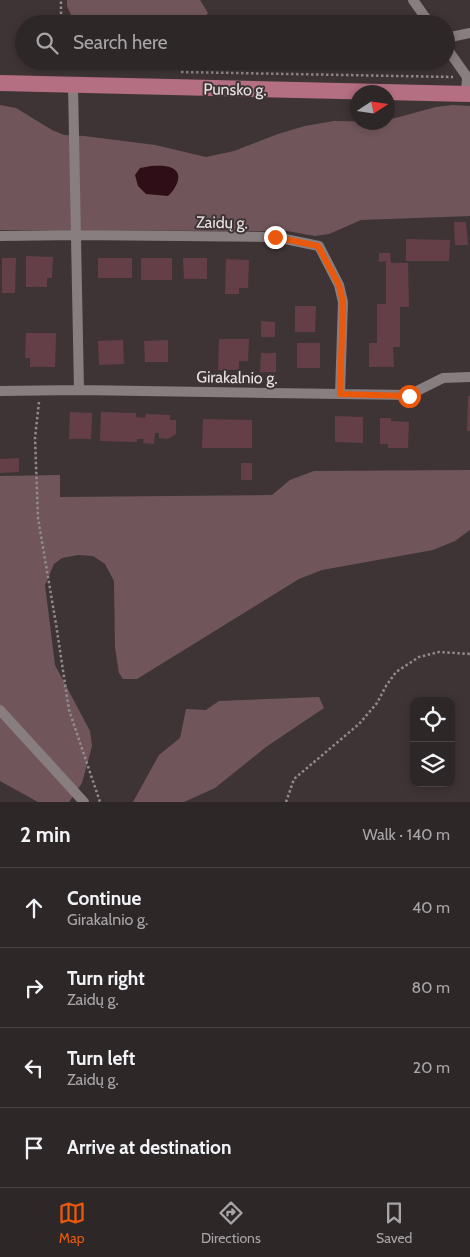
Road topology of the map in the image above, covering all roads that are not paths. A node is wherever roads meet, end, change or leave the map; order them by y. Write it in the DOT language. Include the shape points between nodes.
graph roads {
  1 [pos="413,0"];
  2 [pos="424,15"];
  3 [pos="470,33"];
  4 [pos="455,36"];
  5 [pos="455,60"];
  6 [pos="0,83"];
  7 [pos="74,85"];
  8 [pos="468,94"];
  9 [pos="77,235"];
  10 [pos="0,236"];
  11 [pos="470,377"];
  12 [pos="79,390"];
  13 [pos="0,391"];
  14 [pos="340,394"];
  15 [pos="0,710"];
  16 [pos="84,802"];
  1 -- 2 [label="street"];
  3 -- 4 [label="street"];
  5 -- 8 [label="street" via="467,77"];
  6 -- 7 [label="main road, Punsko g."];
  7 -- 8 [label="main road, Punsko g."];
  7 -- 9 [label="street"];
  9 -- 10 [label="street, Zaidų g."];
  9 -- 12 [label="street"];
  9 -- 14 [label="street, Zaidų g." via="275,237 318,246 339,285 343,302"];
  11 -- 14 [label="street, Girakalnio g." via="443,378 409,396"];
  12 -- 13 [label="street, Girakalnio g."];
  12 -- 14 [label="street, Girakalnio g."];
  15 -- 16 [label="street"];
}
